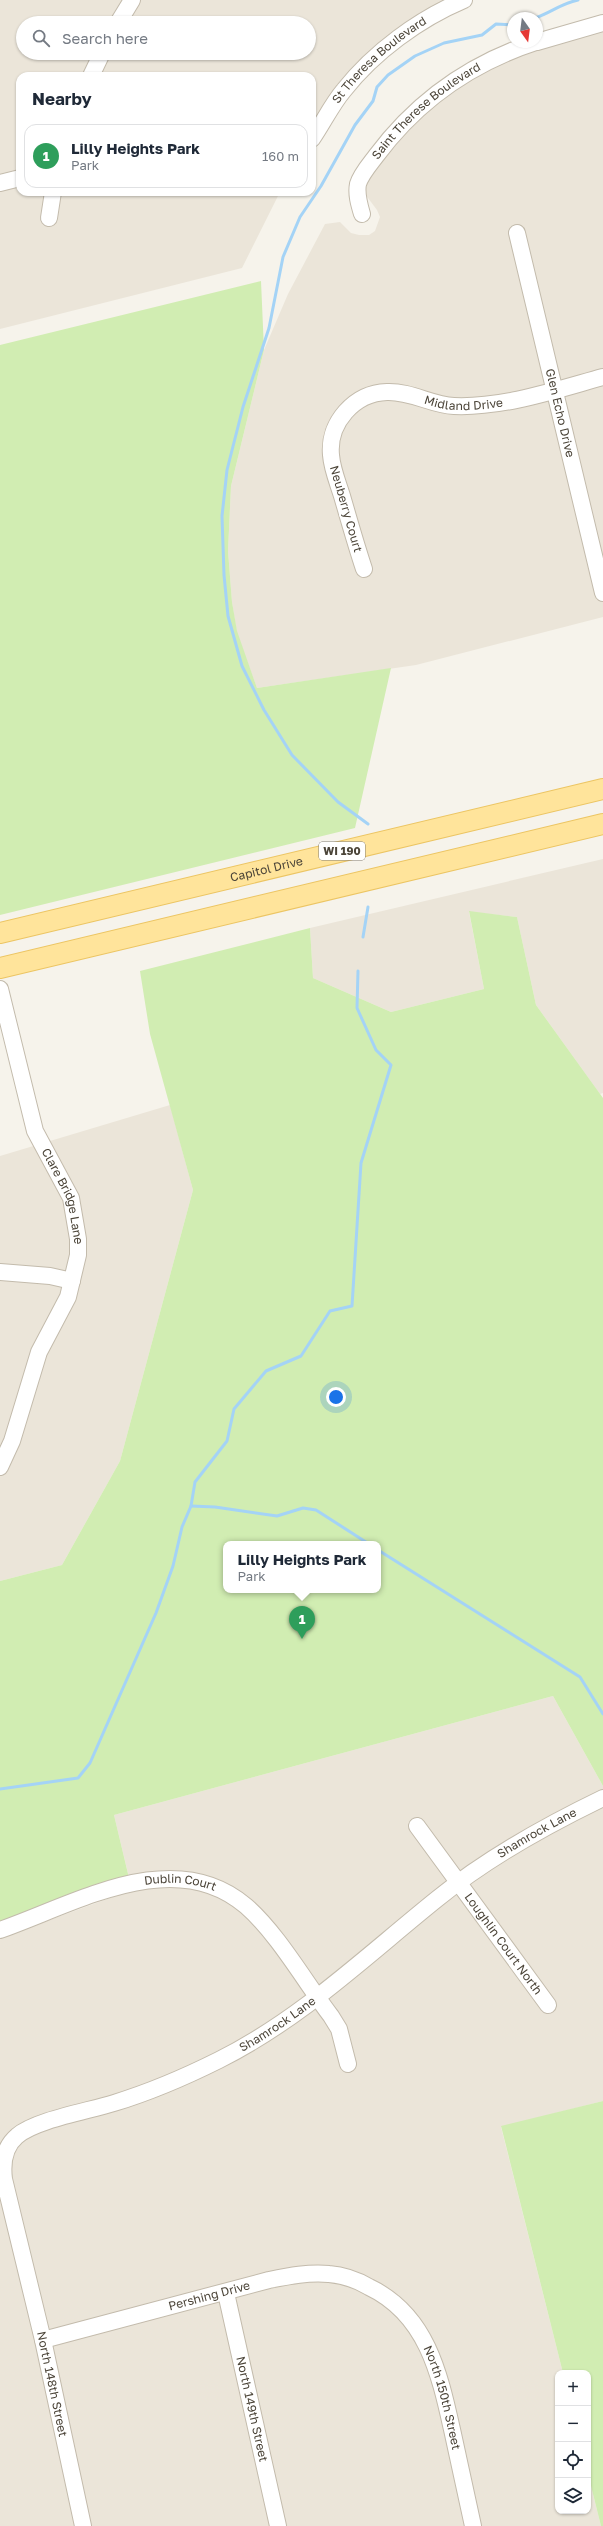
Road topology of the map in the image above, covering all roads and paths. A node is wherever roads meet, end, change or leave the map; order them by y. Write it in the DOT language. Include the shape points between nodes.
graph roads {
  1 [pos="132,0"];
  2 [pos="455,2"];
  3 [pos="122,16"];
  4 [pos="603,23"];
  5 [pos="543,40"];
  6 [pos="520,48"];
  7 [pos="99,60"];
  8 [pos="93,72"];
  9 [pos="316,133"];
  10 [pos="16,179"];
  11 [pos="0,183"];
  12 [pos="52,196"];
  13 [pos="362,214"];
  14 [pos="48,218"];
  15 [pos="517,233"];
  16 [pos="603,377"];
  17 [pos="555,390"];
  18 [pos="336,426"];
  19 [pos="364,569"];
  20 [pos="603,593"];
  21 [pos="603,789"];
  22 [pos="603,824"];
  23 [pos="320,856"];
  24 [pos="328,889"];
  25 [pos="0,933"];
  26 [pos="0,968"];
  27 [pos="0,989"];
  28 [pos="4,1026"];
  29 [pos="0,1272"];
  30 [pos="72,1281"];
  31 [pos="0,1467"];
  32 [pos="603,1798"];
  33 [pos="417,1826"];
  34 [pos="459,1882"];
  35 [pos="0,1930"];
  36 [pos="318,1999"];
  37 [pos="548,2006"];
  38 [pos="348,2064"];
  39 [pos="19,2243"];
  40 [pos="376,2290"];
  41 [pos="226,2293"];
  42 [pos="43,2340"];
  43 [pos="83,2526"];
  44 [pos="278,2526"];
  45 [pos="473,2526"];
  1 -- 3 [label="street"];
  2 -- 9 [label="street, St Theresa Boulevard" via="412,29 365,67 343,90"];
  4 -- 5 [label="street, Saint Therese Boulevard"];
  6 -- 13 [label="street, Saint Therese Boulevard" via="492,58 463,74 411,115 384,146 359,182 357,193"];
  7 -- 8 [label="street"];
  10 -- 11 [label="street"];
  12 -- 14 [label="street"];
  15 -- 17 [label="street, Glen Echo Drive"];
  16 -- 17 [label="street, Midland Drive"];
  17 -- 18 [label="street, Midland Drive" via="467,406 441,405 401,392 374,393 351,406"];
  17 -- 20 [label="street, Glen Echo Drive"];
  18 -- 19 [label="street, Neuberry Court" via="332,442 333,466"];
  21 -- 23 [label="main road, Capitol Drive / WI 190"];
  22 -- 24 [label="main road"];
  23 -- 24 [label="main road"];
  23 -- 25 [label="main road, Capitol Drive / WI 190"];
  24 -- 26 [label="main road"];
  27 -- 28 [label="street, Clare Bridge Lane"];
  28 -- 30 [label="street, Clare Bridge Lane" via="35,1130 65,1184 74,1211 78,1255"];
  29 -- 30 [label="street" via="50,1276"];
  30 -- 31 [label="street, Clare Bridge Lane" via="68,1297 39,1352 12,1441"];
  32 -- 34 [label="street, Shamrock Lane" via="518,1843"];
  33 -- 34 [label="street, Loughlin Court North"];
  34 -- 36 [label="street, Shamrock Lane"];
  34 -- 37 [label="street, Loughlin Court North"];
  35 -- 36 [label="street, Dublin Court" via="131,1883 157,1878 192,1880 227,1894 245,1906 269,1932"];
  36 -- 38 [label="street, Dublin Court" via="339,2030"];
  36 -- 39 [label="street, Shamrock Lane" via="248,2044 170,2082 116,2103 38,2125 18,2135 6,2149 2,2168"];
  39 -- 42 [label="street, North 148th Street"];
  40 -- 41 [label="street, Pershing Drive" via="339,2275 312,2273 269,2280"];
  40 -- 45 [label="street, North 150th Street" via="402,2308 422,2333 431,2351 449,2417"];
  41 -- 42 [label="street, Pershing Drive"];
  41 -- 44 [label="street, North 149th Street"];
  42 -- 43 [label="street, North 148th Street"];
}
